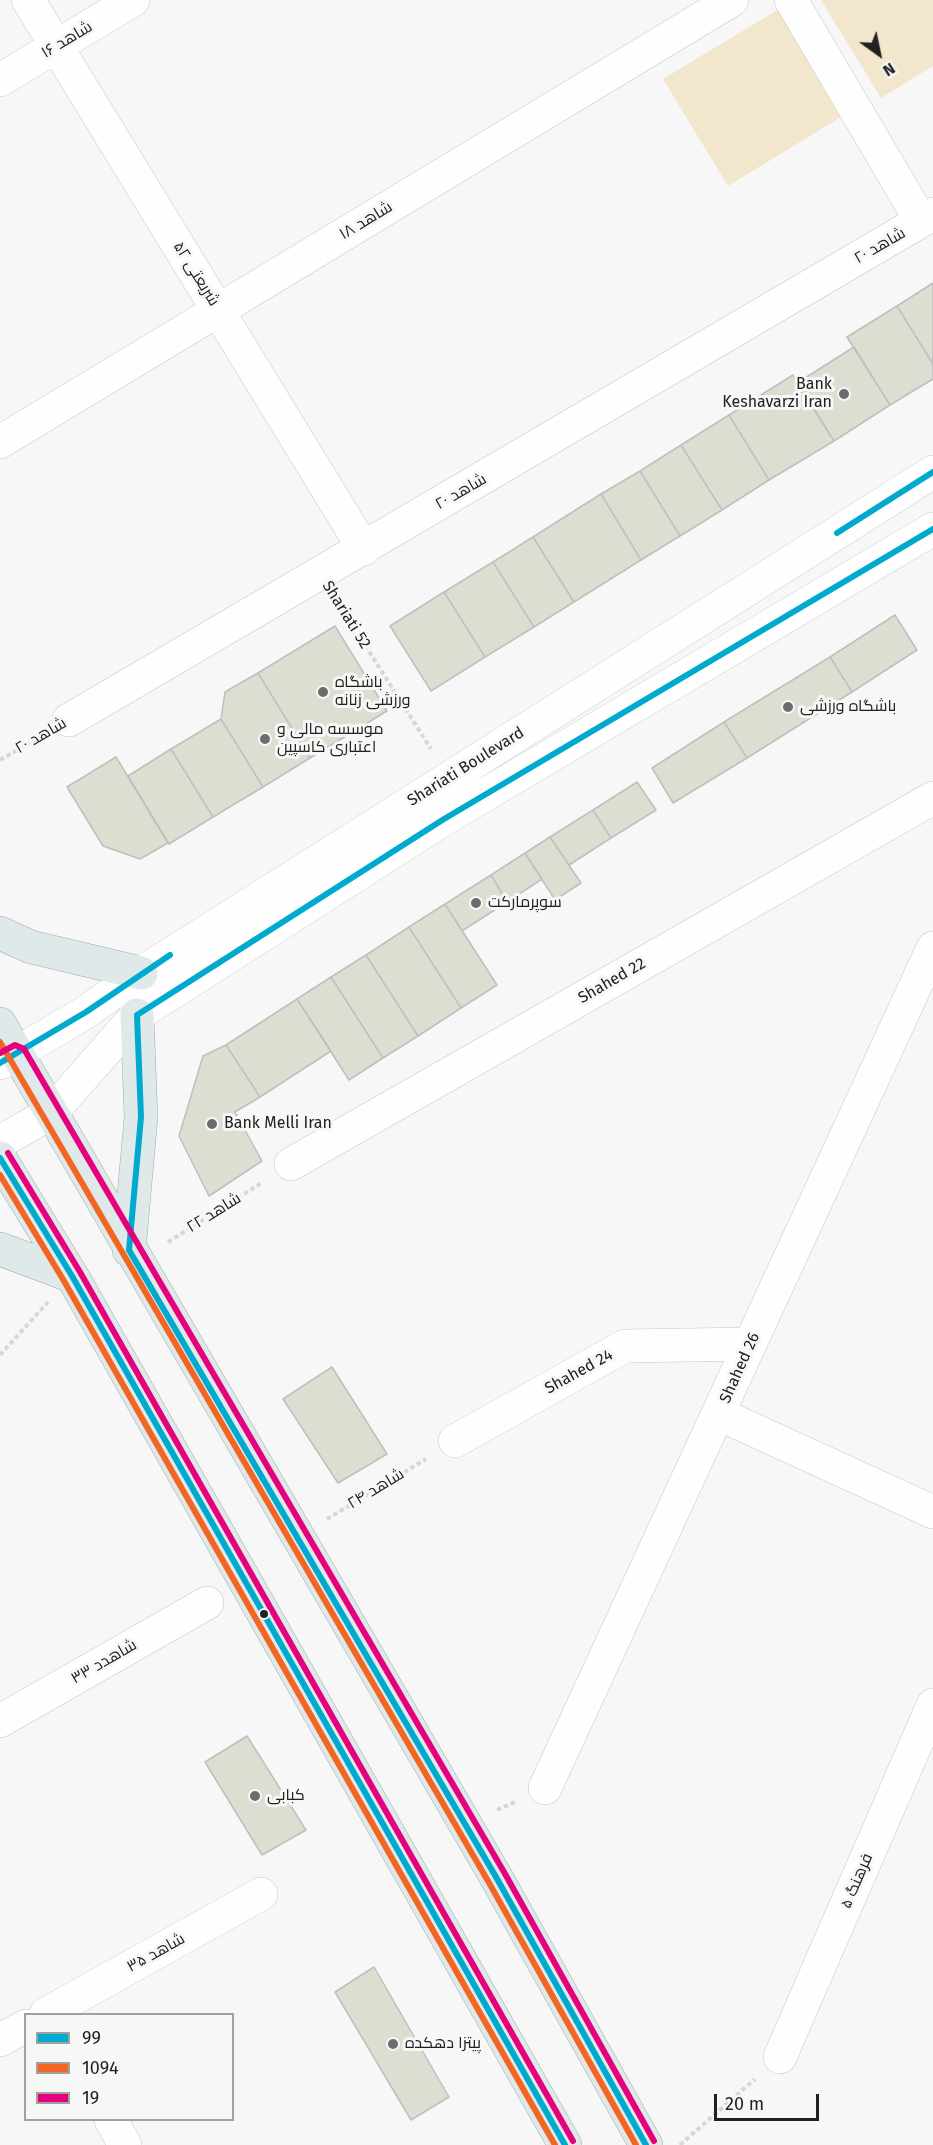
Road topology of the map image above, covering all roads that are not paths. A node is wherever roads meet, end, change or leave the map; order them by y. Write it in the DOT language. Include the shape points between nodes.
graph roads {
  1 [pos="28,0"];
  2 [pos="133,0"];
  3 [pos="732,0"];
  4 [pos="791,0"];
  5 [pos="57,46"];
  6 [pos="0,80"];
  7 [pos="927,218"];
  8 [pos="218,310"];
  9 [pos="0,442"];
  10 [pos="933,472"];
  11 [pos="933,530"];
  12 [pos="364,549"];
  13 [pos="69,720"];
  14 [pos="933,798"];
  15 [pos="0,933"];
  16 [pos="933,948"];
  17 [pos="141,973"];
  18 [pos="137,1015"];
  19 [pos="0,1024"];
  20 [pos="8,1058"];
  21 [pos="51,1113"];
  22 [pos="0,1142"];
  23 [pos="0,1158"];
  24 [pos="291,1164"];
  25 [pos="0,1249"];
  26 [pos="133,1256"];
  27 [pos="72,1276"];
  28 [pos="750,1344"];
  29 [pos="719,1414"];
  30 [pos="455,1441"];
  31 [pos="933,1512"];
  32 [pos="207,1602"];
  33 [pos="933,1705"];
  34 [pos="0,1721"];
  35 [pos="545,1788"];
  36 [pos="261,1894"];
  37 [pos="51,2013"];
  38 [pos="24,2027"];
  39 [pos="0,2040"];
  40 [pos="780,2056"];
  41 [pos="565,2145"];
  42 [pos="646,2145"];
  1 -- 5 [label="street, شریعتی ۵۲"];
  2 -- 5 [label="street, شاهد ۱۶"];
  3 -- 8 [label="street, شاهد ۱۸"];
  4 -- 7 [label="street"];
  5 -- 6 [label="street, شاهد ۱۶"];
  5 -- 8 [label="street, شریعتی ۵۲"];
  7 -- 12 [label="street, شاهد ۲۰"];
  8 -- 9 [label="street, شاهد ۱۸"];
  8 -- 12 [label="street, شریعتی ۵۲"];
  10 -- 17 [label="street, Shariati Boulevard"];
  11 -- 18 [label="street, Shariati Boulevard" via="444,819"];
  12 -- 13 [label="street, شاهد ۲۰"];
  14 -- 24 [label="street, Shahed 22"];
  15 -- 17 [label="main road" via="31,947"];
  16 -- 28 [label="street, Shahed 26"];
  17 -- 20 [label="street, Shariati Boulevard" via="86,1012"];
  18 -- 21 [label="street, Shariati Boulevard"];
  18 -- 26 [label="main road" via="141,1117"];
  19 -- 20 [label="main road"];
  20 -- 21 [label="main road"];
  21 -- 22 [label="street, Shariati Boulevard"];
  21 -- 26 [label="main road"];
  23 -- 27 [label="main road"];
  25 -- 27 [label="main road"];
  26 -- 42 [label="main road" via="465,1824"];
  27 -- 41 [label="main road"];
  28 -- 29 [label="street, Shahed 26"];
  28 -- 30 [label="street, Shahed 24" via="625,1346"];
  29 -- 31 [label="street"];
  29 -- 35 [label="street, Shahed 26"];
  32 -- 34 [label="street, شاهدد ۳۳"];
  33 -- 40 [label="street, فرهنگ ۵"];
  36 -- 37 [label="street, شاهد ۳۵"];
  38 -- 39 [label="street, شاهد ۳۵"];
}
